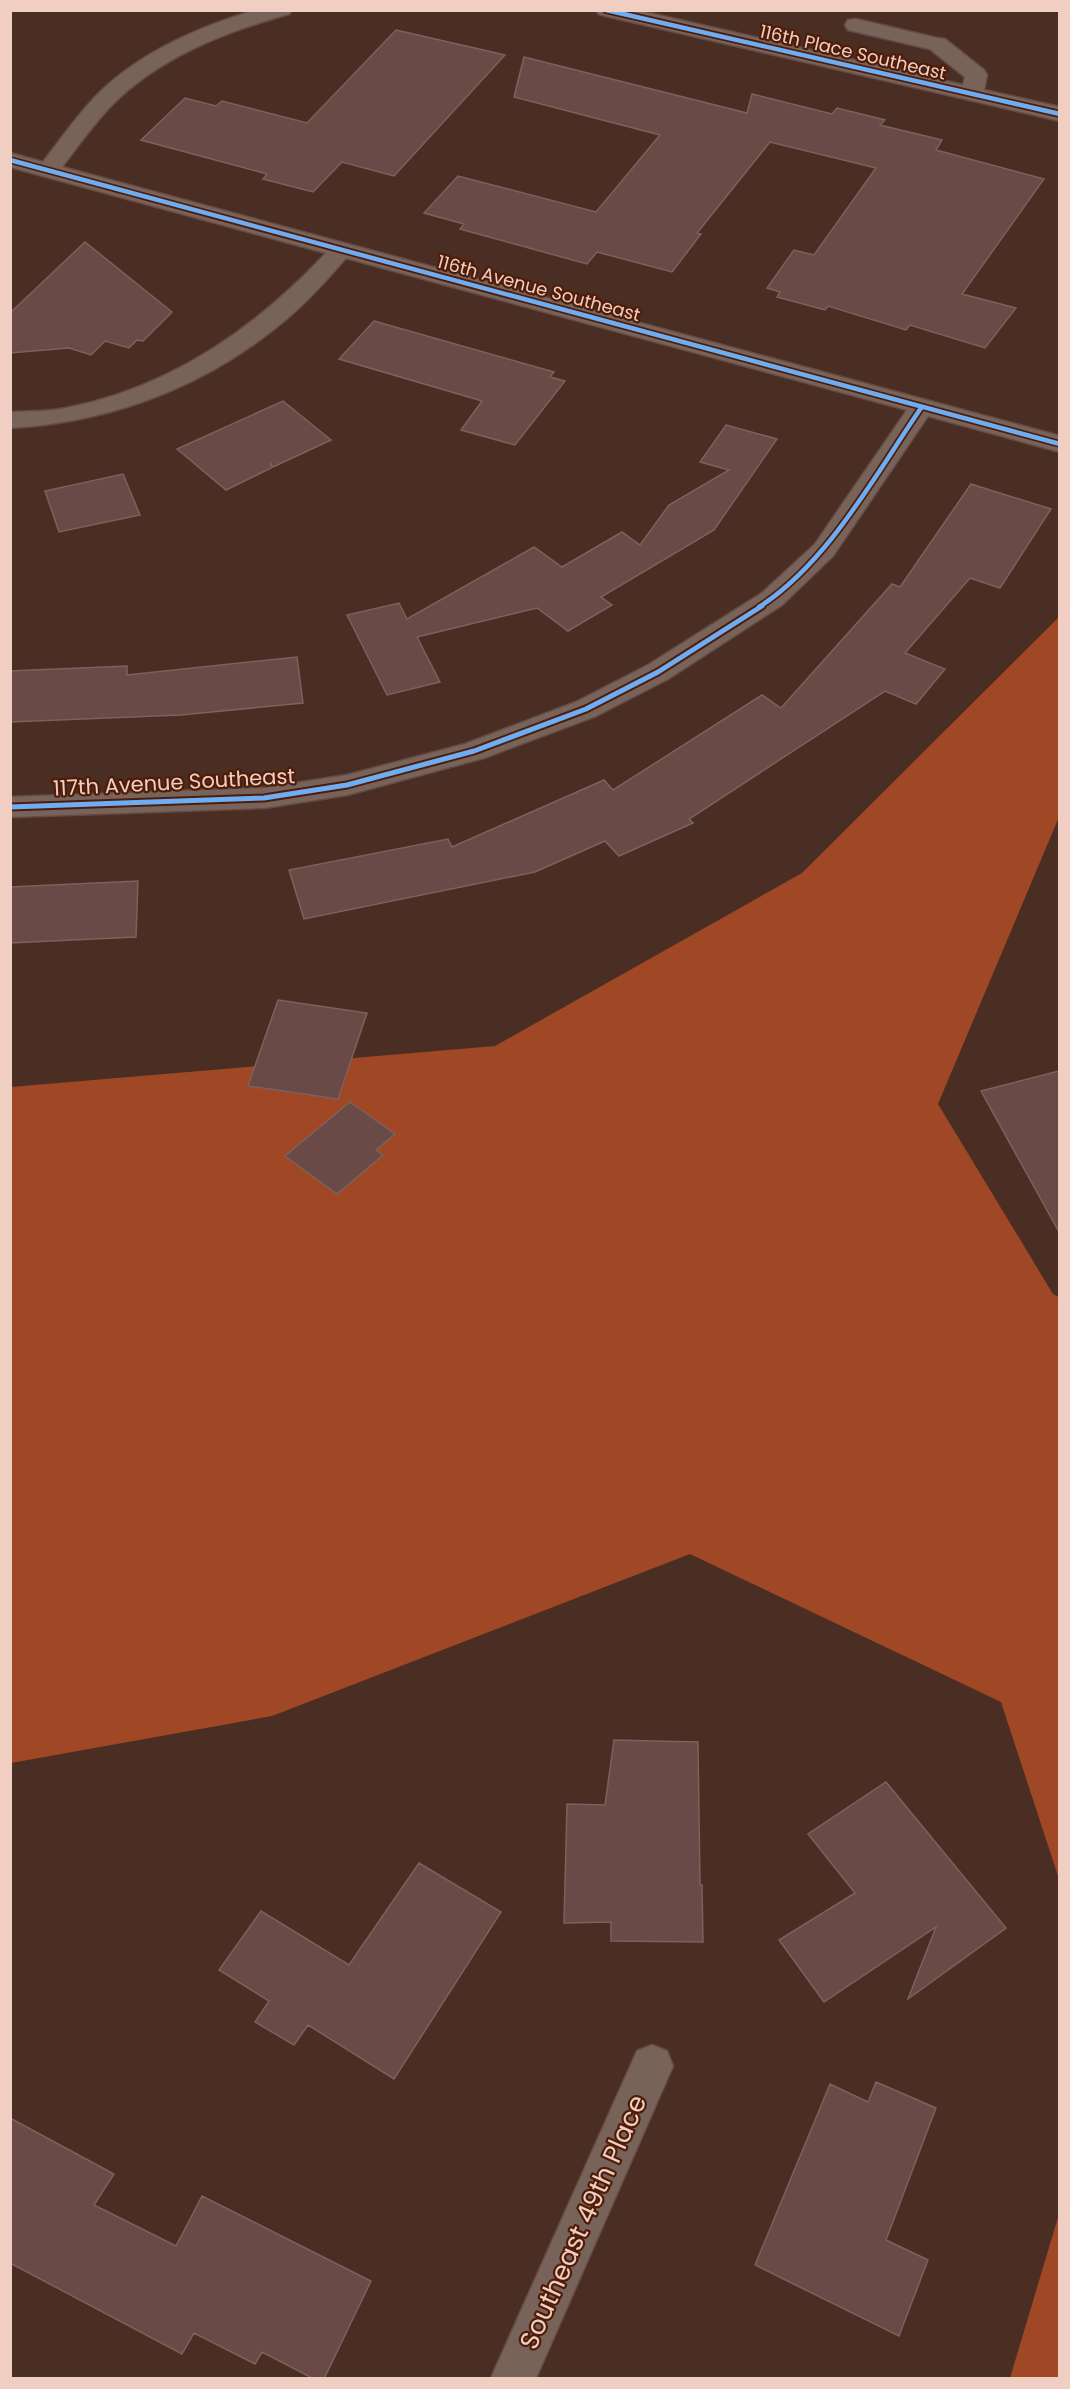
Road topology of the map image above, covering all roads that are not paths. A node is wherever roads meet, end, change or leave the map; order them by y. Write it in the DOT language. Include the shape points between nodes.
graph roads {
  1 [pos="282,10"];
  2 [pos="606,10"];
  3 [pos="856,25"];
  4 [pos="972,94"];
  5 [pos="1059,114"];
  6 [pos="10,160"];
  7 [pos="48,170"];
  8 [pos="342,249"];
  9 [pos="921,408"];
  10 [pos="10,420"];
  11 [pos="1059,444"];
  12 [pos="10,807"];
  13 [pos="652,2066"];
  14 [pos="513,2379"];
  1 -- 7 [label="street" via="216,32 140,69 111,93"];
  2 -- 4 [label="street, 116th Place Southeast"];
  3 -- 4 [label="street" via="937,44 976,75"];
  4 -- 5 [label="street, 116th Place Southeast"];
  6 -- 7 [label="street, 116th Avenue Southeast"];
  7 -- 8 [label="street, 116th Avenue Southeast"];
  8 -- 9 [label="street, 116th Avenue Southeast"];
  8 -- 10 [label="street" via="283,310 238,345 192,372 135,398 64,416"];
  9 -- 11 [label="street, 116th Avenue Southeast"];
  9 -- 12 [label="street, 117th Avenue Southeast" via="824,550 772,599 658,672 586,709 474,751 347,785 264,798"];
  13 -- 14 [label="street, Southeast 49th Place"];
}
